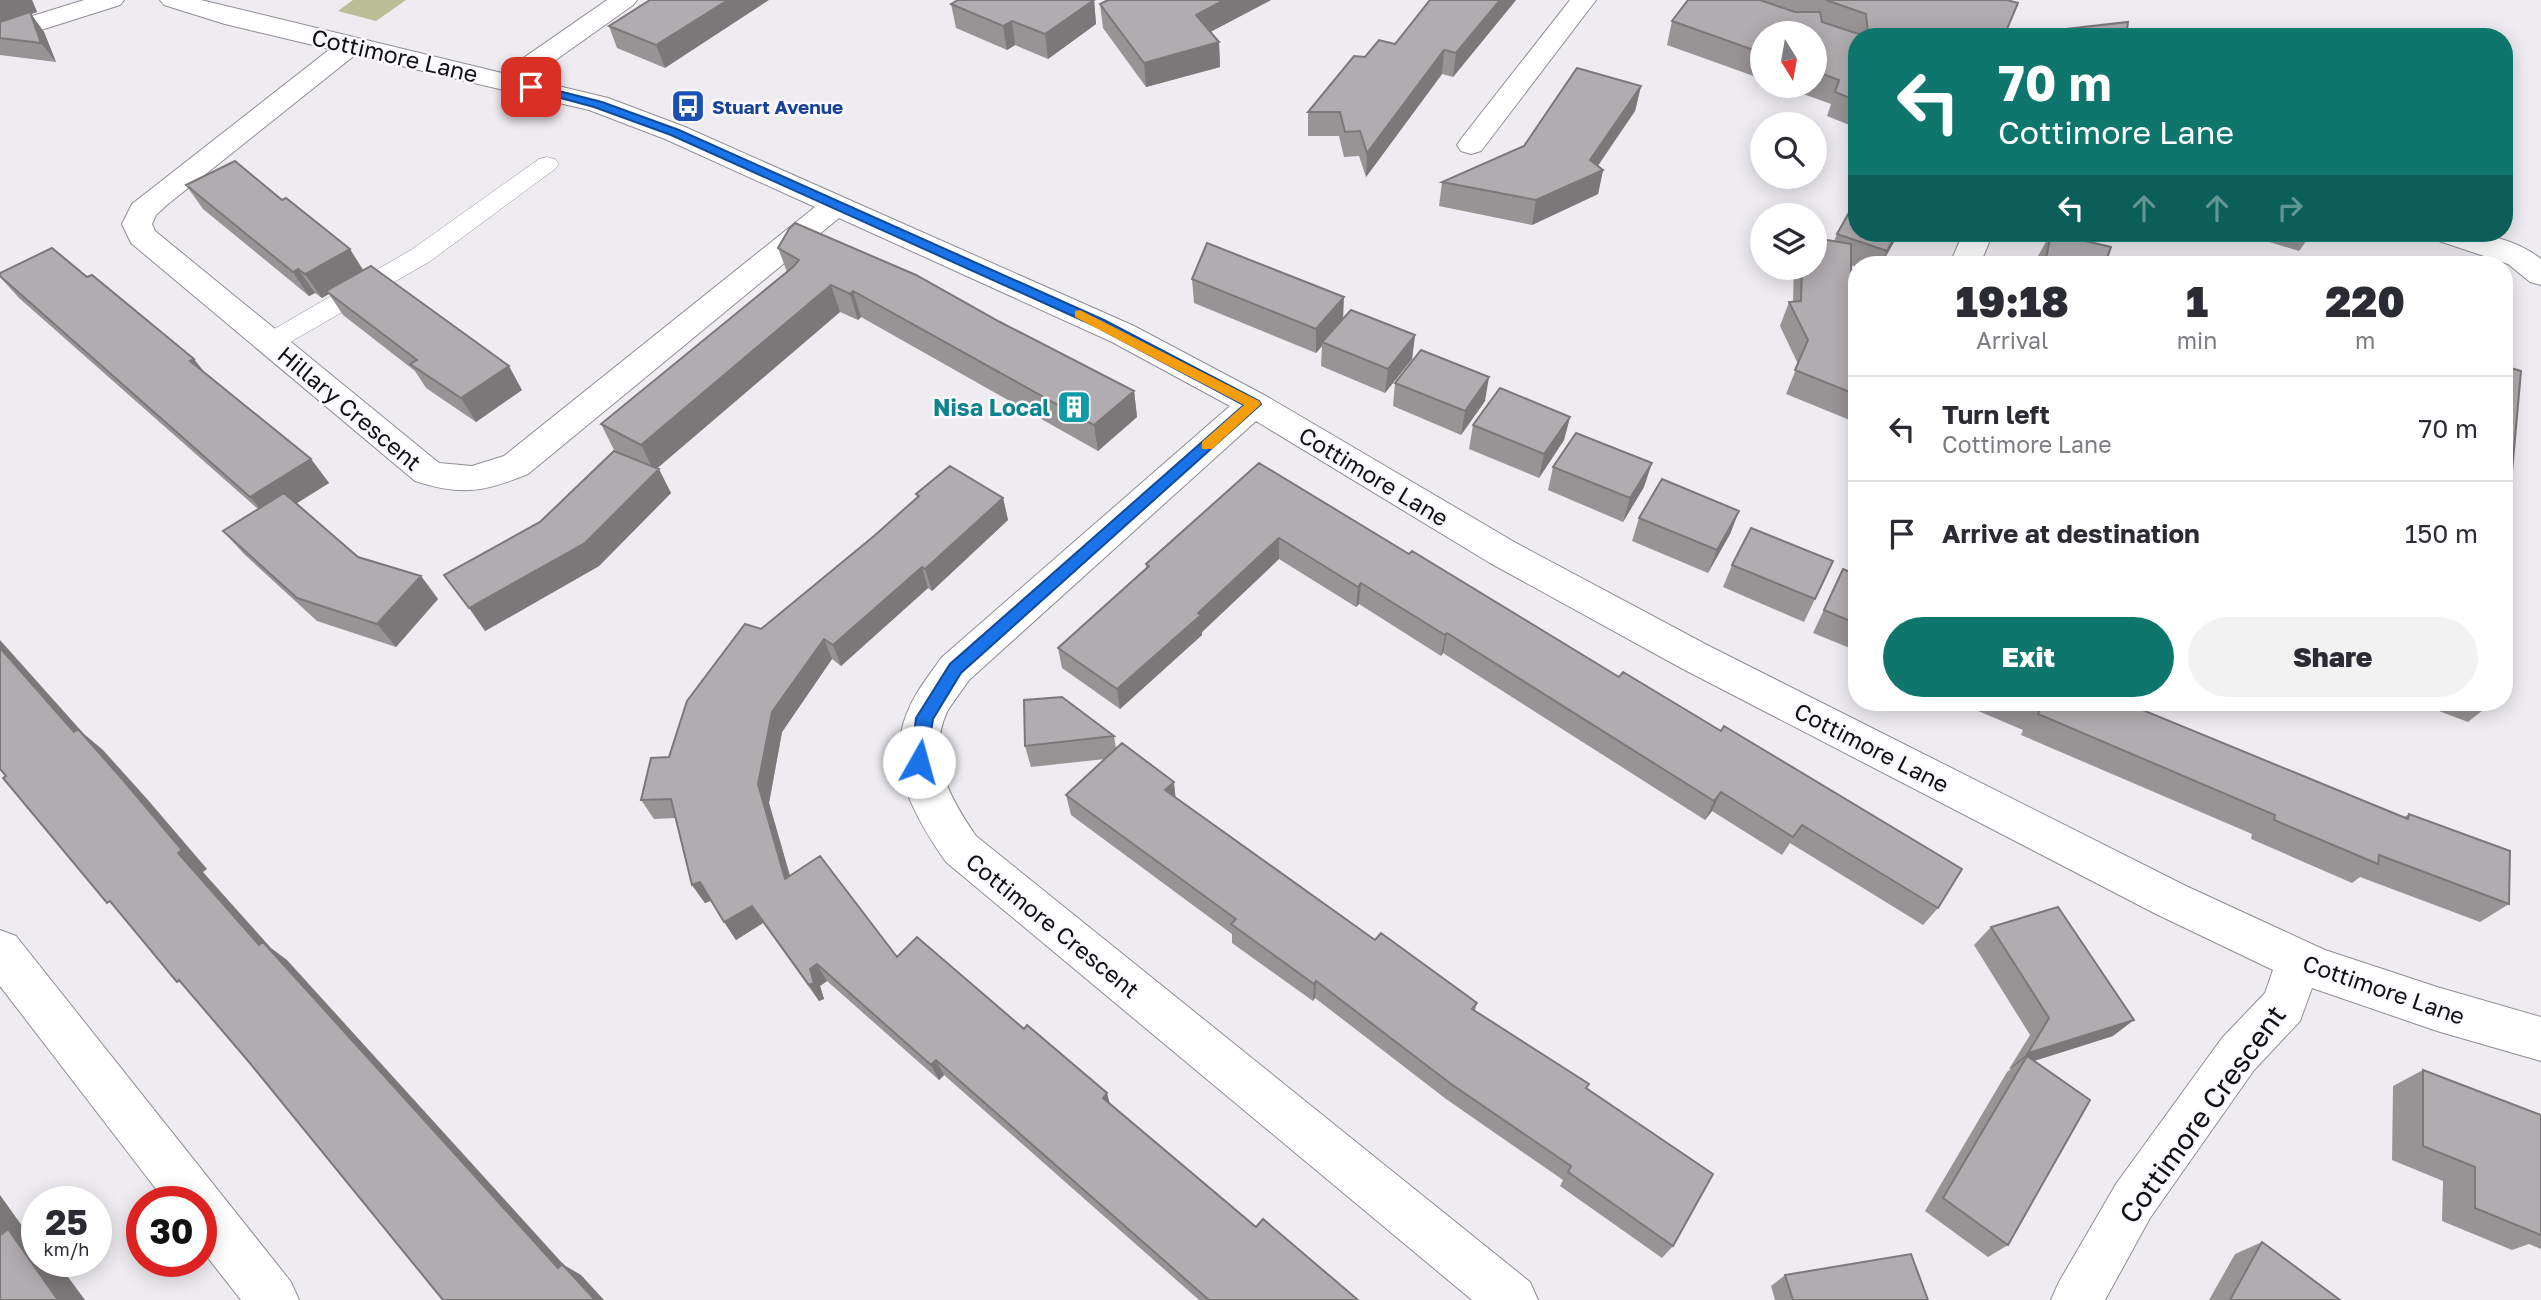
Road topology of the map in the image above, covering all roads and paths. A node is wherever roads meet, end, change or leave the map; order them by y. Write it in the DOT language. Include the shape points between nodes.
graph roads {
  1 [pos="111,0"];
  2 [pos="173,0"];
  3 [pos="624,0"];
  4 [pos="1583,0"];
  5 [pos="0,34"];
  6 [pos="352,44"];
  7 [pos="509,81"];
  8 [pos="1471,145"];
  9 [pos="547,164"];
  10 [pos="836,205"];
  11 [pos="2474,242"];
  12 [pos="2541,275"];
  13 [pos="271,342"];
  14 [pos="1254,404"];
  15 [pos="0,951"];
  16 [pos="2298,960"];
  17 [pos="2541,1039"];
  18 [pos="184,1186"];
  19 [pos="217,1228"];
  20 [pos="273,1300"];
  21 [pos="1512,1300"];
  22 [pos="2077,1300"];
  1 -- 5 [label="street"];
  2 -- 6 [label="street, Cottimore Lane"];
  3 -- 7 [label="street"];
  4 -- 8 [label="street"];
  6 -- 7 [label="street, Cottimore Lane"];
  6 -- 13 [label="street, Hillary Crescent" via="158,197 137,224 142,236"];
  7 -- 10 [label="street, Cottimore Lane" via="598,104 675,133"];
  9 -- 13 [label="lane" via="420,256"];
  10 -- 13 [label="street, Hillary Crescent" via="516,465 484,478 451,481 427,472"];
  10 -- 14 [label="street, Cottimore Lane" via="1111,329"];
  11 -- 12 [label="street" via="2519,257"];
  14 -- 16 [label="street, Cottimore Lane" via="1503,553 1695,657"];
  14 -- 21 [label="street, Cottimore Crescent" via="955,668 925,718 919,762 931,807 961,849"];
  15 -- 18 [label="street"];
  16 -- 17 [label="street, Cottimore Lane" via="2437,1009"];
  16 -- 22 [label="street, Cottimore Crescent" via="2284,1006 2238,1054 2133,1201"];
  19 -- 20 [label="street"];
}
